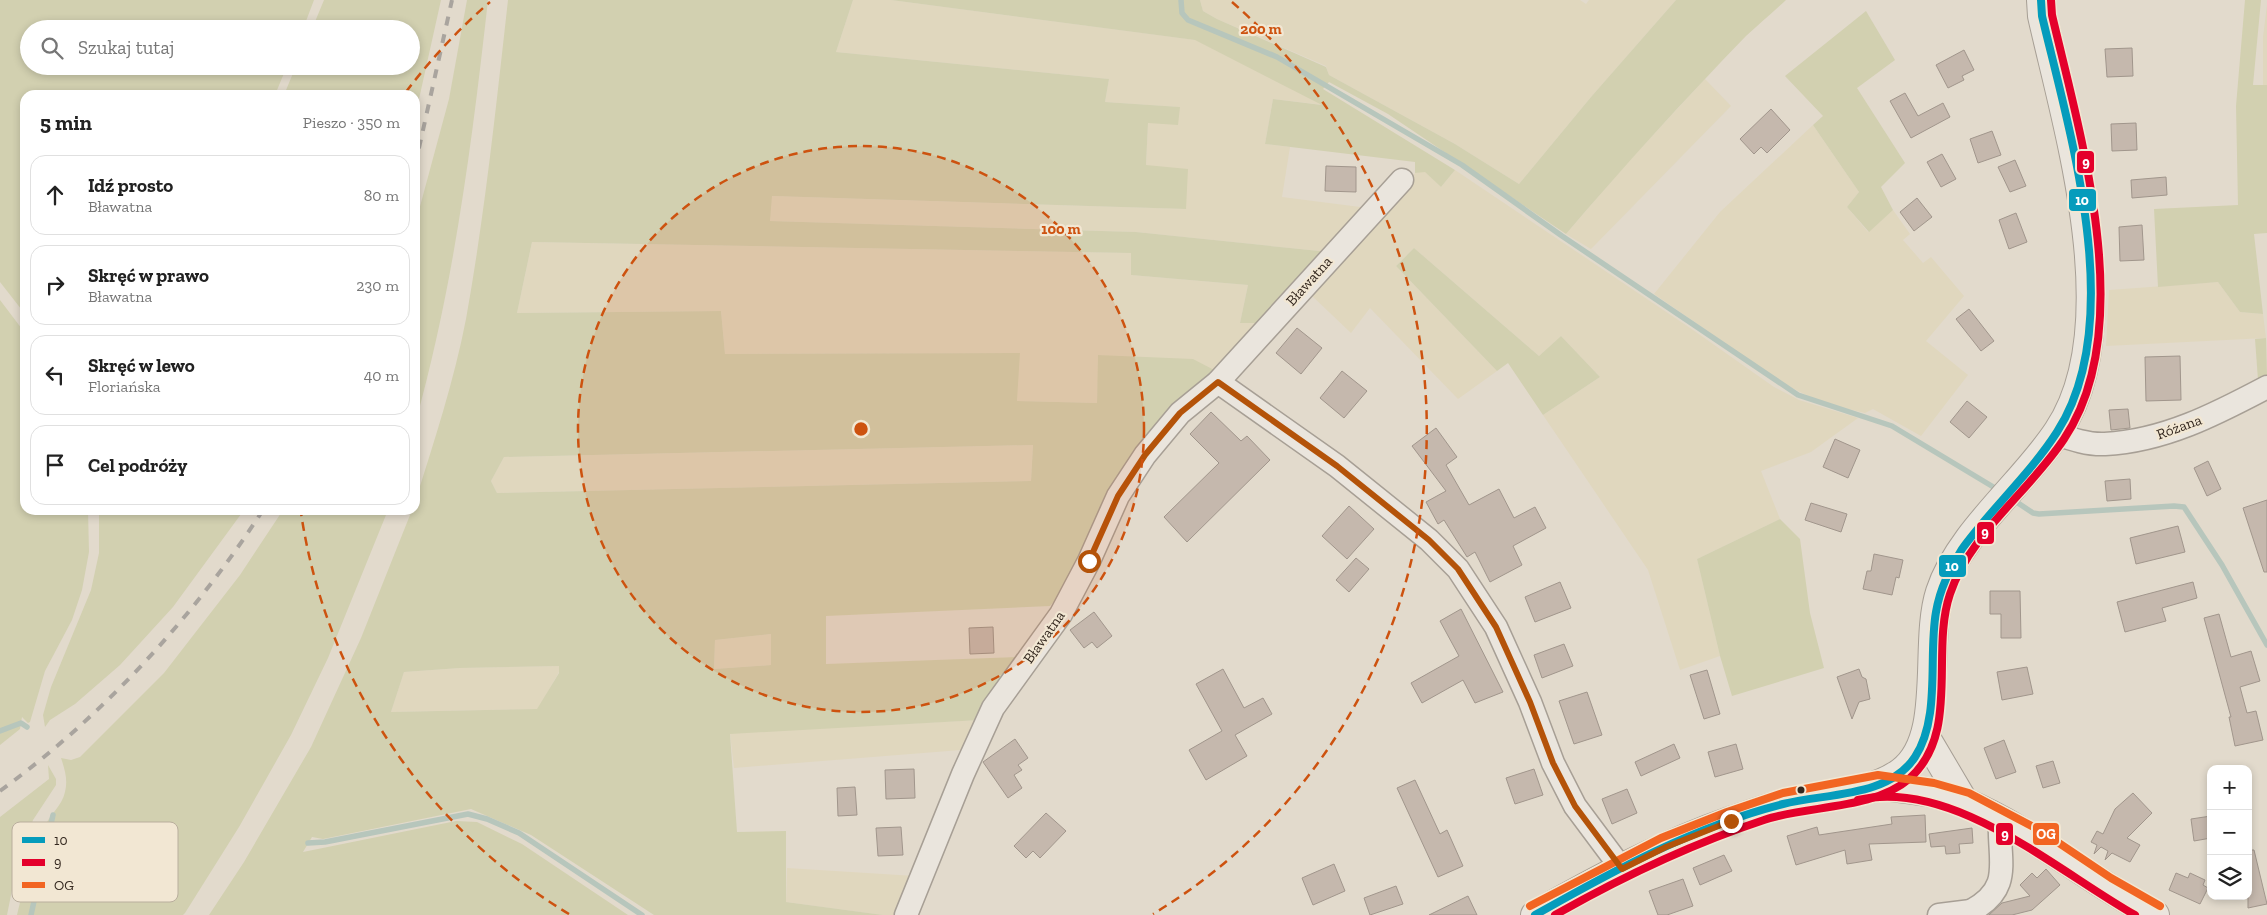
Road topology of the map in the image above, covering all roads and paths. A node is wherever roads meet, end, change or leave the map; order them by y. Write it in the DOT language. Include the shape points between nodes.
graph roads {
  1 [pos="2042,0"];
  2 [pos="1402,180"];
  3 [pos="1218,382"];
  4 [pos="2267,387"];
  5 [pos="2056,434"];
  6 [pos="1925,736"];
  7 [pos="1878,785"];
  8 [pos="1964,802"];
  9 [pos="2000,821"];
  10 [pos="1622,869"];
  11 [pos="1542,913"];
  12 [pos="1971,913"];
  13 [pos="906,915"];
  14 [pos="1939,915"];
  15 [pos="2155,915"];
  1 -- 5 [label="street" via="2042,16 2082,194 2090,308 2087,355 2080,387"];
  2 -- 3 [label="street, Bławatna"];
  3 -- 10 [label="street" via="1337,466 1429,540 1458,569 1496,627 1553,763 1575,806"];
  3 -- 13 [label="street, Bławatna" via="1180,413 1145,455 1118,496 1061,614 993,708"];
  4 -- 5 [label="street, Różana" via="2218,413 2158,436 2103,444"];
  5 -- 6 [label="street" via="1964,548 1941,588 1932,632"];
  6 -- 7 [label="street" via="1922,748 1910,764"];
  6 -- 8 [label="street"];
  7 -- 8 [label="street" via="1933,793"];
  7 -- 10 [label="street" via="1785,803 1666,847"];
  8 -- 9 [label="street"];
  9 -- 12 [label="street" via="2001,880 1991,898"];
  9 -- 15 [label="street"];
  10 -- 11 [label="street"];
  12 -- 14 [label="street"];
}
